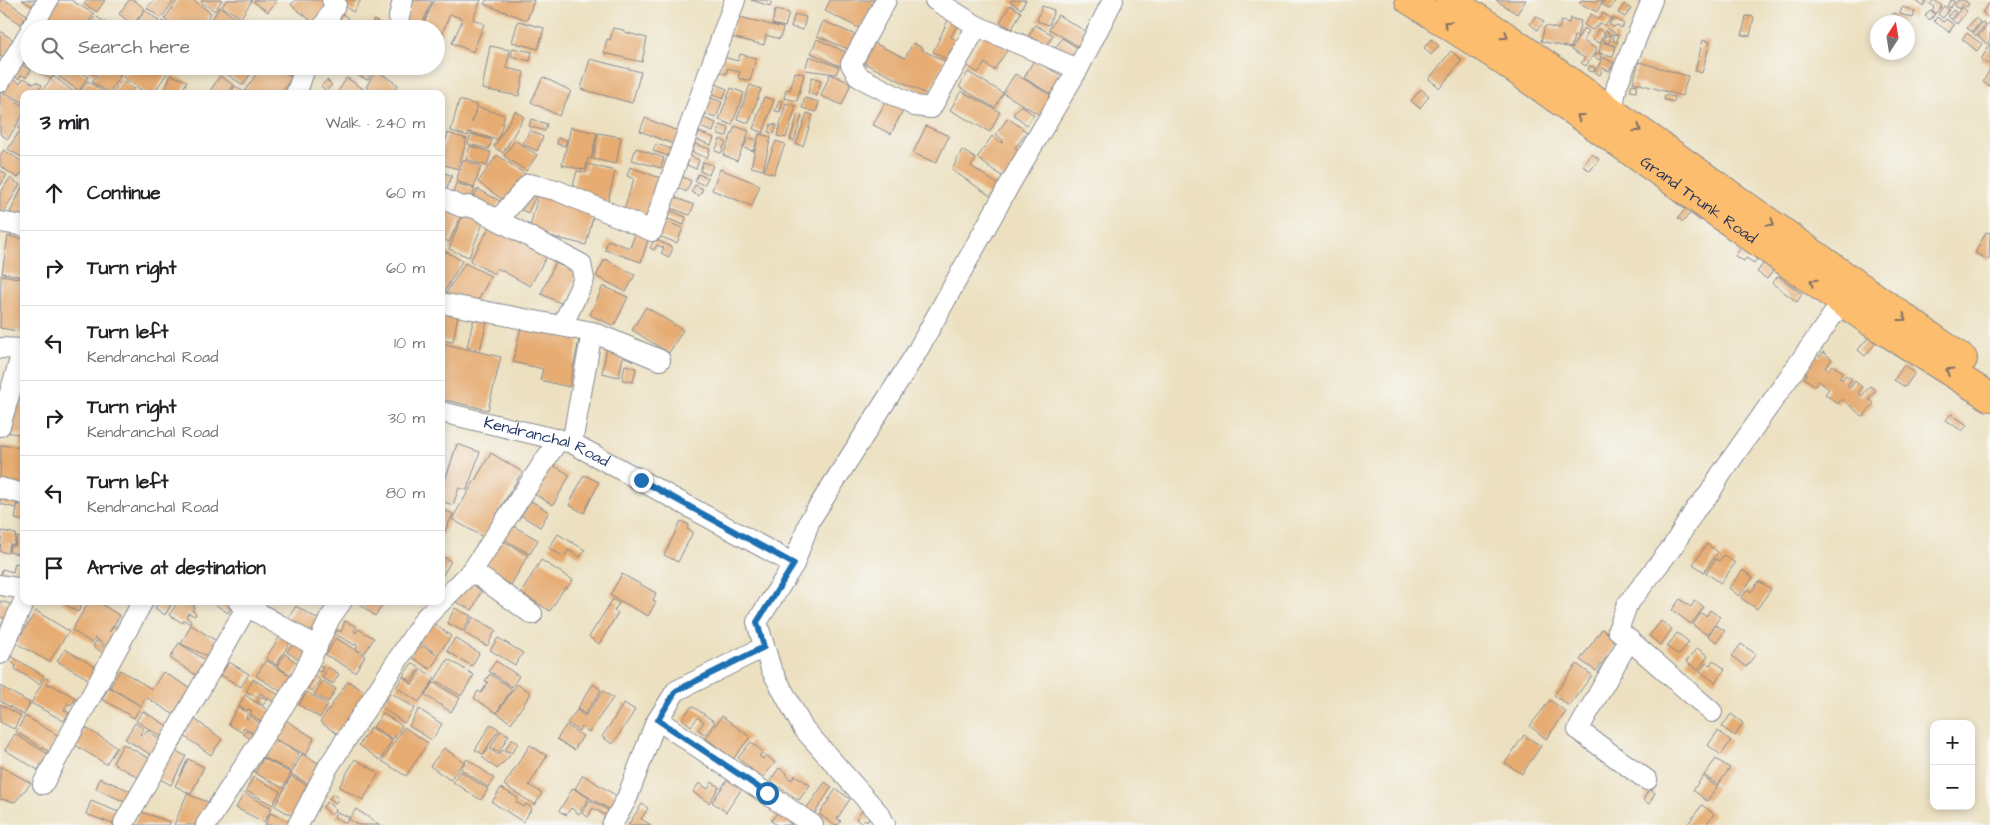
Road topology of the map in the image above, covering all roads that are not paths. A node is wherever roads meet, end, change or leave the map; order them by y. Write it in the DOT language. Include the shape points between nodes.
graph roads {
  1 [pos="48,0"];
  2 [pos="332,0"];
  3 [pos="736,0"];
  4 [pos="886,0"];
  5 [pos="935,0"];
  6 [pos="1113,0"];
  7 [pos="1409,0"];
  8 [pos="1450,0"];
  9 [pos="1652,0"];
  10 [pos="36,20"];
  11 [pos="327,20"];
  12 [pos="977,26"];
  13 [pos="20,48"];
  14 [pos="1078,69"];
  15 [pos="303,75"];
  16 [pos="0,82"];
  17 [pos="297,90"];
  18 [pos="1610,124"];
  19 [pos="445,200"];
  20 [pos="498,220"];
  21 [pos="0,222"];
  22 [pos="20,225"];
  23 [pos="1842,302"];
  24 [pos="445,304"];
  25 [pos="562,326"];
  26 [pos="592,332"];
  27 [pos="0,348"];
  28 [pos="20,349"];
  29 [pos="20,359"];
  30 [pos="660,360"];
  31 [pos="1990,376"];
  32 [pos="1990,397"];
  33 [pos="445,416"];
  34 [pos="0,426"];
  35 [pos="566,441"];
  36 [pos="0,488"];
  37 [pos="20,493"];
  38 [pos="794,564"];
  39 [pos="472,571"];
  40 [pos="0,585"];
  41 [pos="20,588"];
  42 [pos="445,598"];
  43 [pos="22,605"];
  44 [pos="141,605"];
  45 [pos="244,605"];
  46 [pos="248,605"];
  47 [pos="339,605"];
  48 [pos="438,605"];
  49 [pos="532,614"];
  50 [pos="1629,640"];
  51 [pos="317,647"];
  52 [pos="764,647"];
  53 [pos="0,654"];
  54 [pos="1712,712"];
  55 [pos="658,720"];
  56 [pos="1647,780"];
  57 [pos="43,784"];
  58 [pos="124,823"];
  59 [pos="206,825"];
  60 [pos="298,825"];
  61 [pos="612,825"];
  62 [pos="813,825"];
  63 [pos="885,825"];
  1 -- 10 [label="street"];
  2 -- 11 [label="street" via="336,4"];
  3 -- 20 [label="street" via="652,232 556,190 529,184"];
  4 -- 12 [label="street" via="851,64 859,77 915,106 931,108"];
  5 -- 12 [label="street"];
  6 -- 14 [label="street"];
  18 -- 7 [label="highway, Grand Trunk Road, one-way"];
  8 -- 18 [label="highway, Grand Trunk Road, one-way" via="1504,35"];
  9 -- 18 [label="street" via="1617,85"];
  12 -- 14 [label="street"];
  13 -- 16 [label="street"];
  14 -- 38 [label="street" via="915,355 810,520"];
  15 -- 17 [label="street"];
  23 -- 18 [label="highway, Grand Trunk Road, one-way"];
  18 -- 31 [label="highway, Grand Trunk Road, one-way"];
  19 -- 20 [label="street" via="477,209"];
  20 -- 25 [label="street" via="581,264 584,279"];
  21 -- 22 [label="street"];
  32 -- 23 [label="highway, Grand Trunk Road, one-way"];
  23 -- 50 [label="street" via="1710,493 1627,605 1618,630"];
  24 -- 25 [label="street"];
  25 -- 26 [label="street"];
  26 -- 30 [label="street"];
  26 -- 35 [label="street"];
  27 -- 28 [label="street"];
  29 -- 34 [label="street"];
  33 -- 35 [label="street, Kendranchal Road"];
  35 -- 38 [label="street, Kendranchal Road"];
  35 -- 39 [label="street"];
  36 -- 37 [label="street"];
  38 -- 52 [label="street" via="757,622"];
  39 -- 42 [label="street"];
  39 -- 49 [label="street"];
  40 -- 41 [label="street"];
  43 -- 53 [label="street"];
  44 -- 57 [label="street"];
  45 -- 58 [label="street"];
  46 -- 51 [label="street"];
  47 -- 51 [label="street"];
  48 -- 60 [label="street" via="425,618 328,768"];
  50 -- 54 [label="street"];
  50 -- 56 [label="street" via="1578,730"];
  51 -- 59 [label="street" via="302,677"];
  52 -- 55 [label="street" via="676,691"];
  52 -- 63 [label="street" via="771,669 803,728 880,815"];
  55 -- 61 [label="street" via="627,798"];
  55 -- 62 [label="street"];
}
